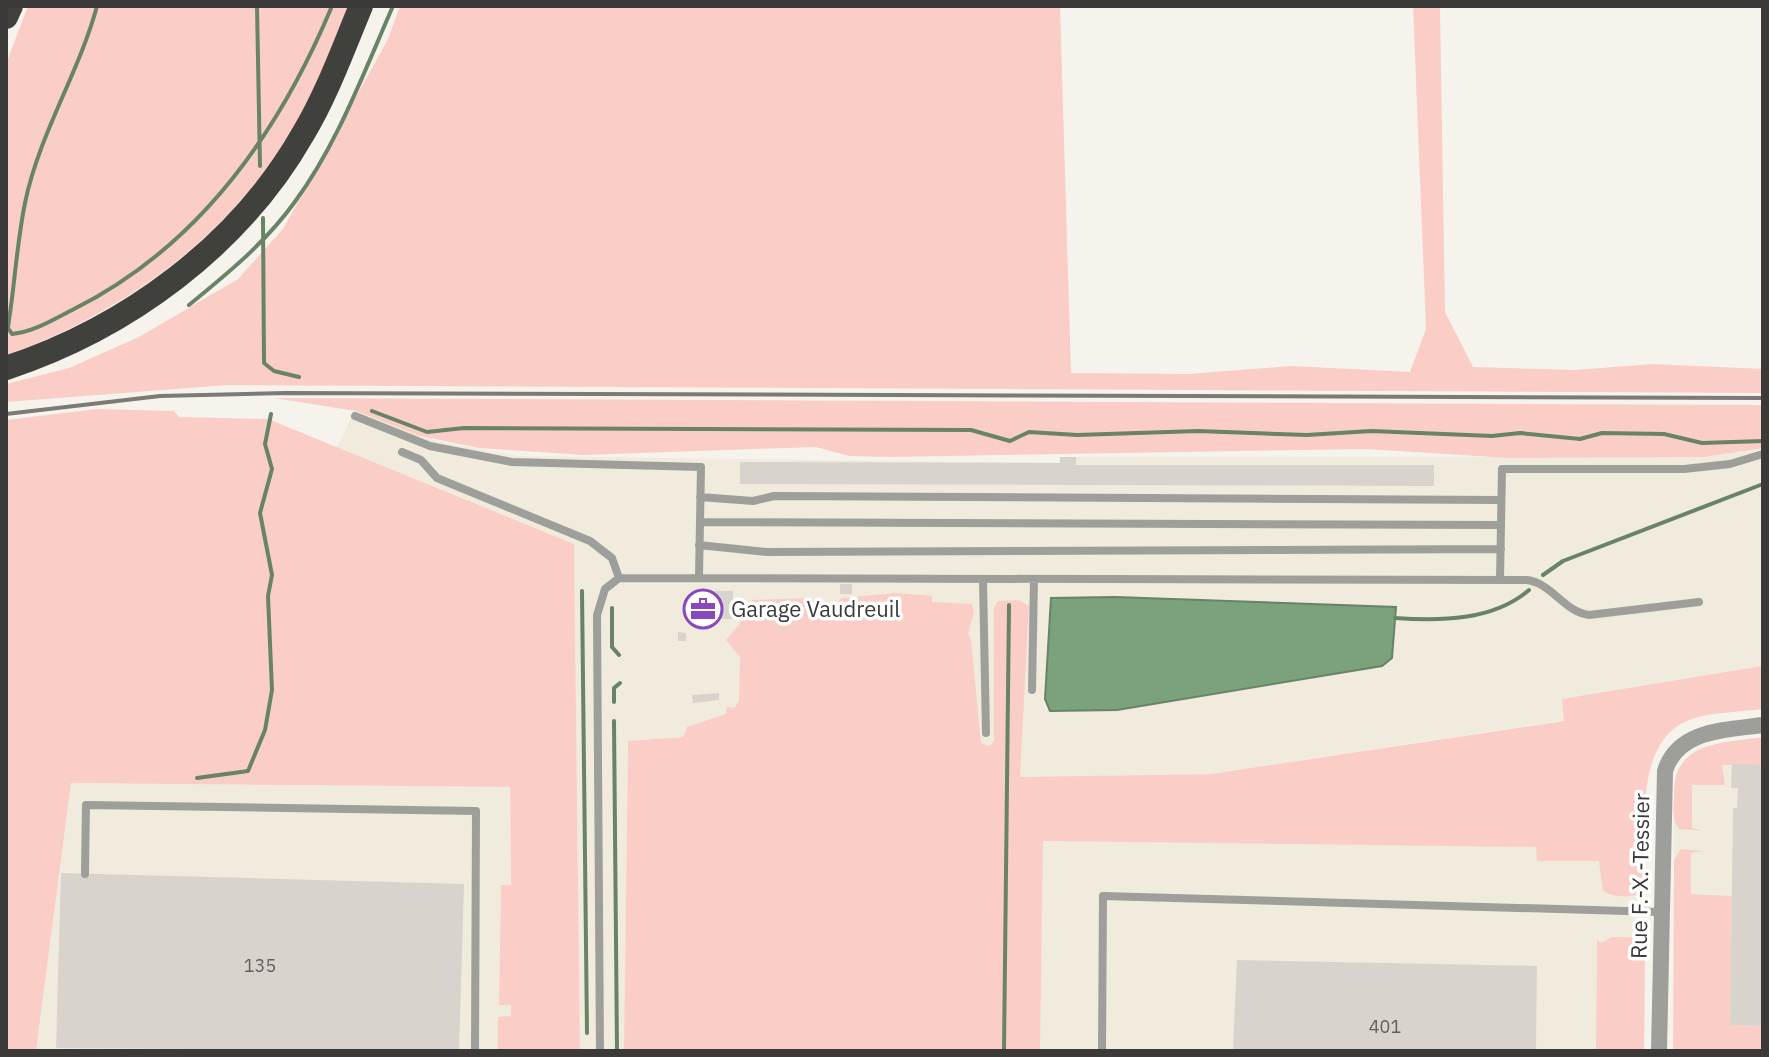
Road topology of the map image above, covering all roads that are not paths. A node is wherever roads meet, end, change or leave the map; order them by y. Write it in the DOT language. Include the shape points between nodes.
graph roads {
  1 [pos="11,6"];
  2 [pos="361,6"];
  3 [pos="6,17"];
  4 [pos="6,368"];
  5 [pos="355,416"];
  6 [pos="402,452"];
  7 [pos="1763,454"];
  8 [pos="700,497"];
  9 [pos="1501,500"];
  10 [pos="700,522"];
  11 [pos="1501,525"];
  12 [pos="699,545"];
  13 [pos="1501,549"];
  14 [pos="699,577"];
  15 [pos="619,578"];
  16 [pos="983,580"];
  17 [pos="1034,580"];
  18 [pos="1500,580"];
  19 [pos="1699,602"];
  20 [pos="1032,690"];
  21 [pos="1763,725"];
  22 [pos="986,733"];
  23 [pos="85,874"];
  24 [pos="1661,912"];
  25 [pos="475,1051"];
  26 [pos="600,1051"];
  27 [pos="1102,1051"];
  28 [pos="1659,1051"];
  1 -- 3 [label="highway"];
  2 -- 4 [label="highway" via="303,134 228,232 185,271 121,315"];
  5 -- 8 [label="lane" via="430,446 512,462 701,467"];
  6 -- 15 [label="lane" via="421,460 437,478 590,541 612,558"];
  7 -- 9 [label="lane" via="1684,469 1502,469"];
  8 -- 9 [label="lane"];
  8 -- 10 [label="lane"];
  9 -- 11 [label="lane"];
  10 -- 11 [label="lane"];
  10 -- 12 [label="lane"];
  11 -- 13 [label="lane"];
  12 -- 13 [label="lane" via="766,552"];
  12 -- 14 [label="lane"];
  13 -- 18 [label="lane"];
  14 -- 15 [label="lane"];
  14 -- 16 [label="lane"];
  15 -- 26 [label="lane" via="605,589 597,615"];
  16 -- 17 [label="lane"];
  16 -- 22 [label="lane"];
  17 -- 18 [label="lane"];
  17 -- 20 [label="lane"];
  18 -- 19 [label="lane" via="1533,580 1575,611 1589,615"];
  21 -- 24 [label="street, Rue F.-X.-Tessier" via="1692,738 1667,763"];
  23 -- 25 [label="lane" via="86,805 476,811"];
  24 -- 27 [label="lane" via="1103,896"];
  24 -- 28 [label="street, Rue F.-X.-Tessier"];
}
